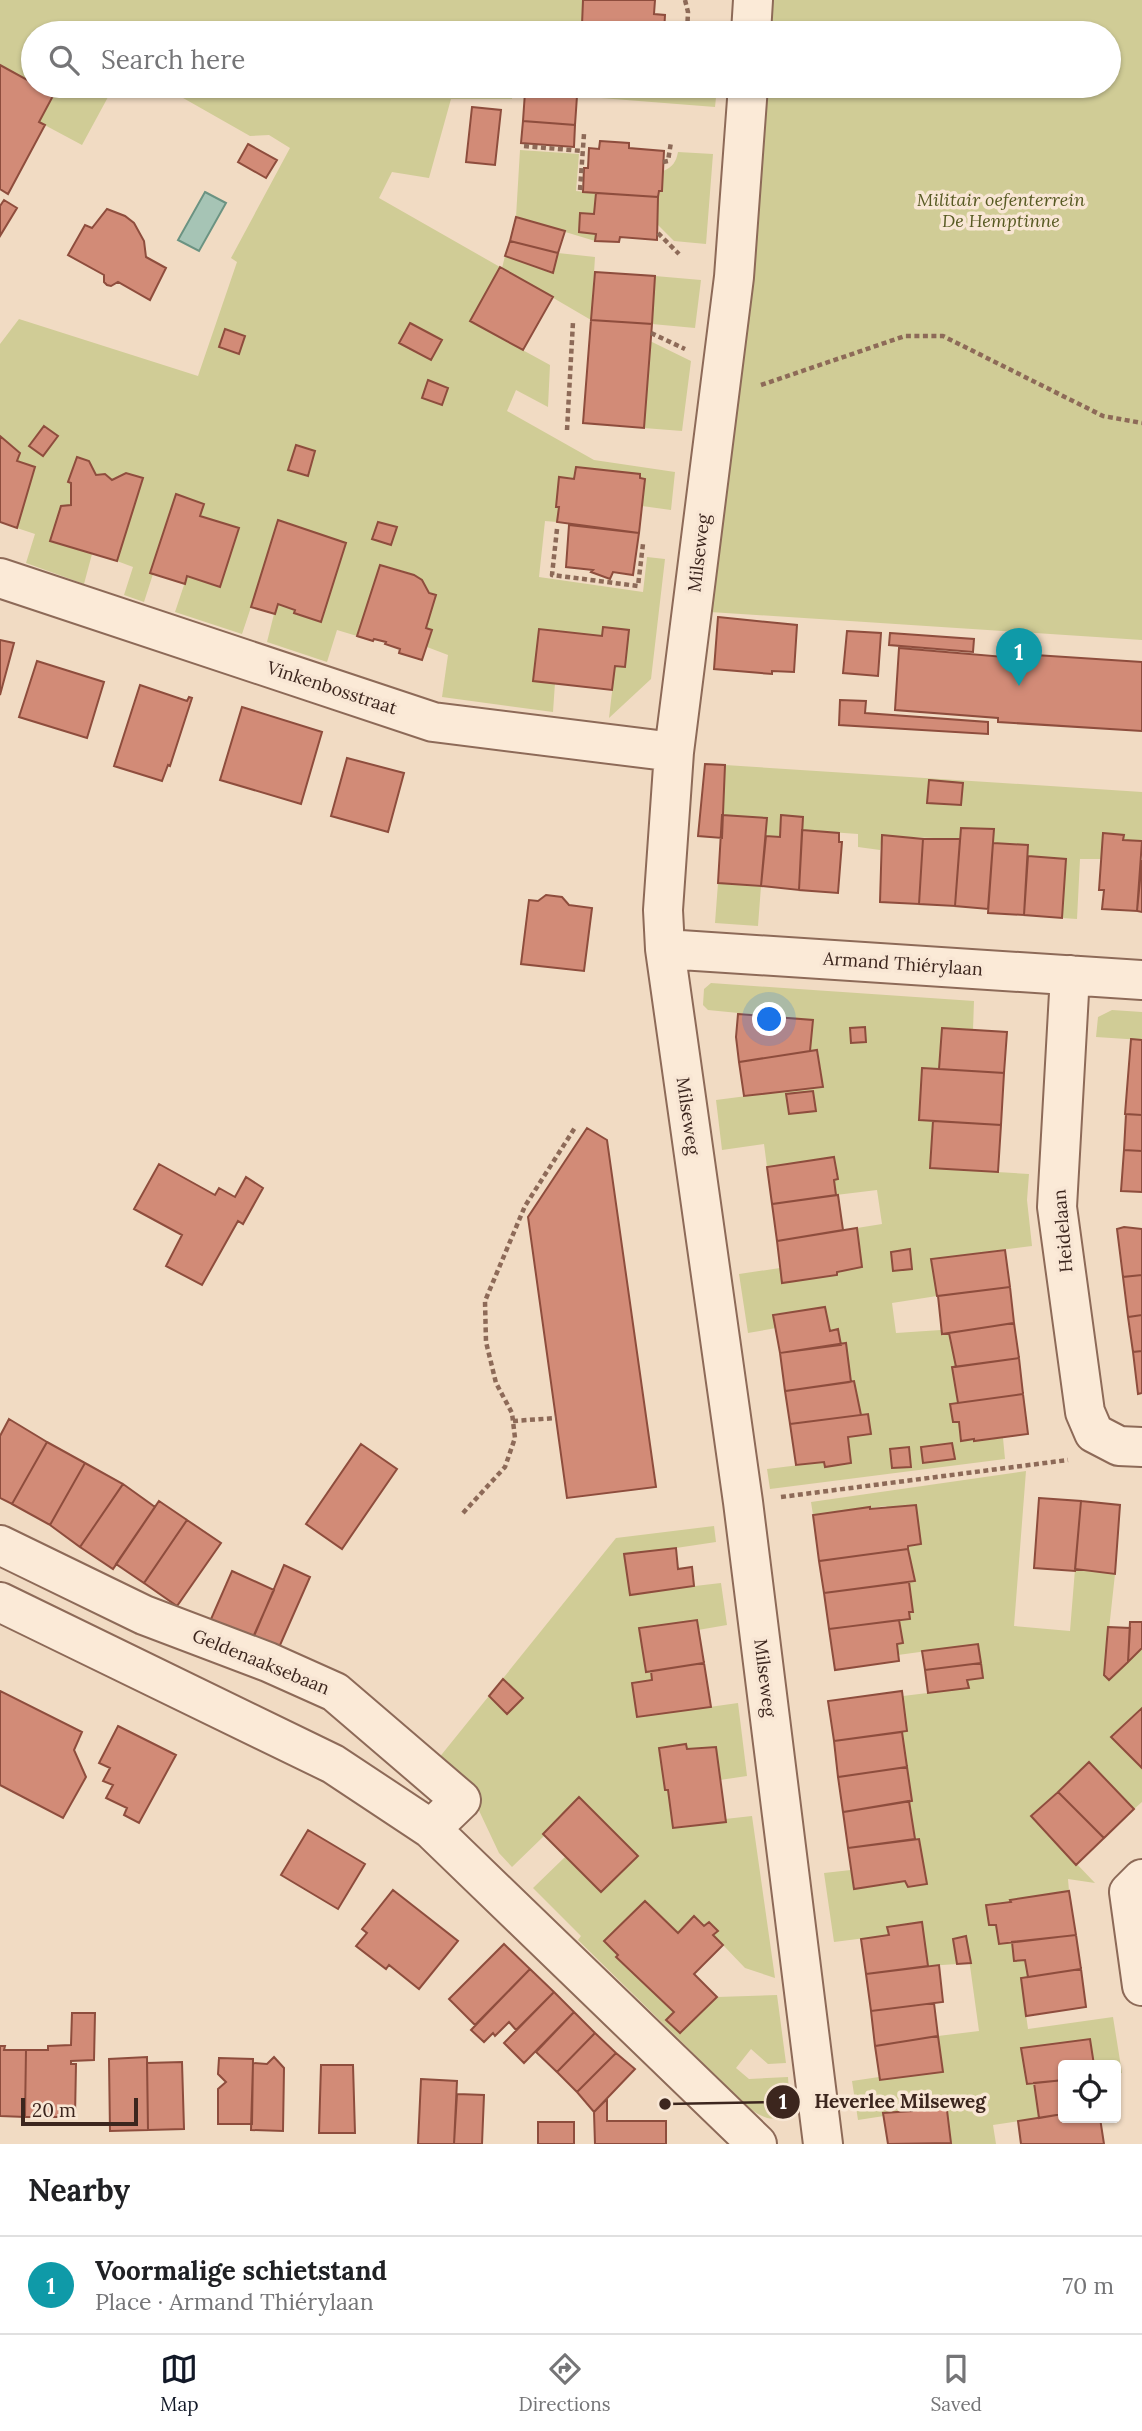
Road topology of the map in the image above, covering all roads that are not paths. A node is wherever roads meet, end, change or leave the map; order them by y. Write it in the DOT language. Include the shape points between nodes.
graph roads {
  1 [pos="753,0"];
  2 [pos="752,21"];
  3 [pos="747,98"];
  4 [pos="0,578"];
  5 [pos="674,752"];
  6 [pos="665,949"];
  7 [pos="1070,975"];
  8 [pos="1142,980"];
  9 [pos="1142,1447"];
  10 [pos="0,1545"];
  11 [pos="0,1602"];
  12 [pos="431,1829"];
  13 [pos="1142,1879"];
  14 [pos="1142,1986"];
  15 [pos="757,2144"];
  16 [pos="823,2144"];
  1 -- 2 [label="street"];
  3 -- 5 [label="street, Milseweg" via="734,277"];
  4 -- 5 [label="street, Vinkenbosstraat" via="433,722"];
  5 -- 6 [label="street, Milseweg" via="663,910"];
  6 -- 7 [label="street, Armand Thiérylaan"];
  6 -- 16 [label="street, Milseweg" via="743,1502"];
  7 -- 8 [label="street, Armand Thiérylaan"];
  7 -- 9 [label="street, Heidelaan" via="1057,1208 1085,1412 1094,1433 1119,1446"];
  10 -- 12 [label="street, Geldenaaksebaan" via="144,1615 335,1692 461,1800"];
  11 -- 12 [label="street" via="333,1764"];
  12 -- 15 [label="street"];
  13 -- 14 [label="street" via="1129,1892"];
}
